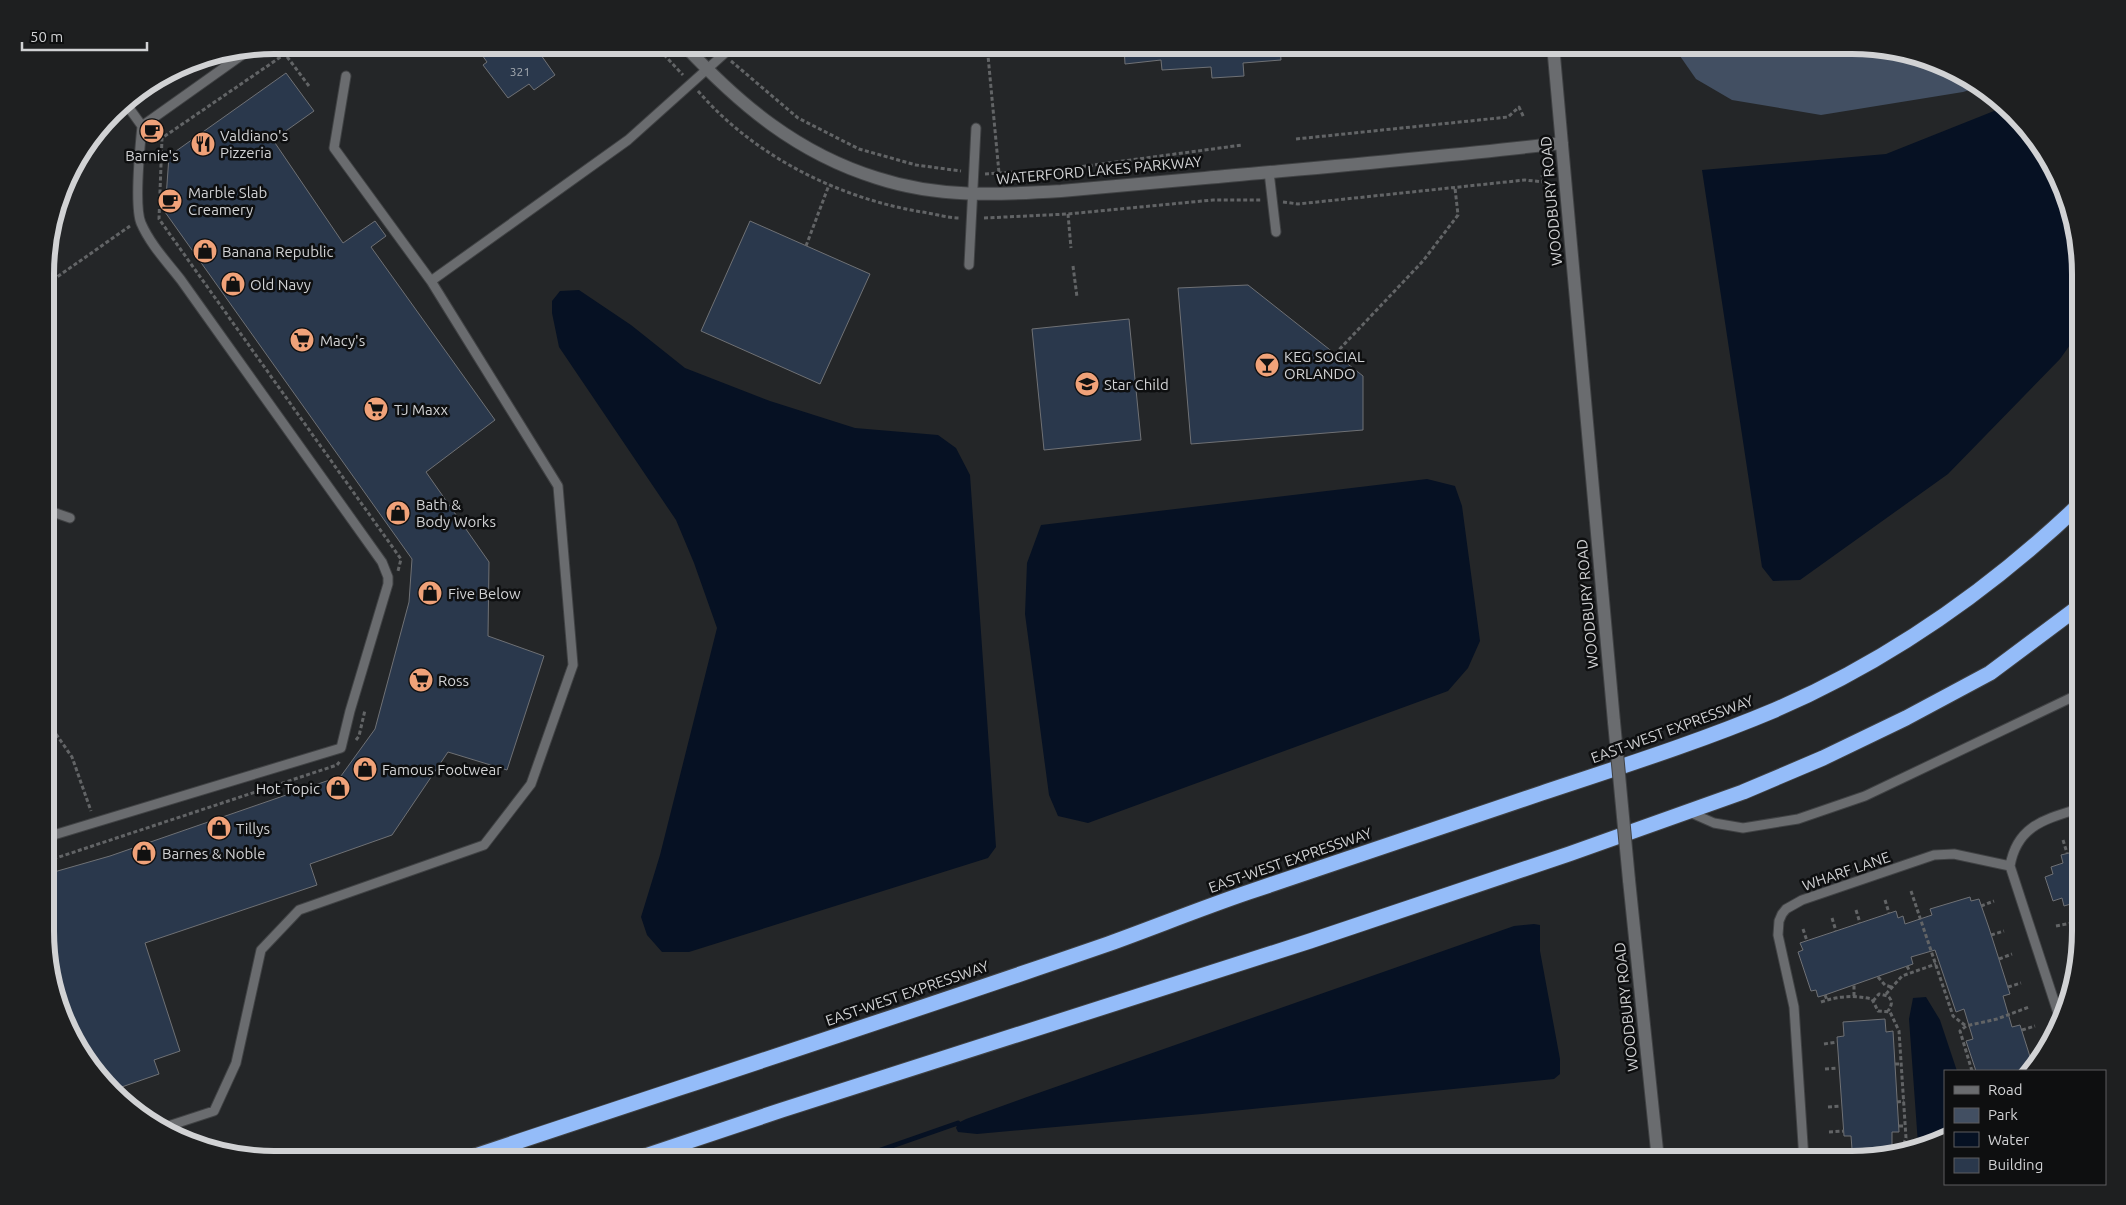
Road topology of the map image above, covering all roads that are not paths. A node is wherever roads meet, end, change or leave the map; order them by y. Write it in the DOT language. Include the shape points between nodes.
graph roads {
  1 [pos="693,54"];
  2 [pos="724,54"];
  3 [pos="1554,54"];
  4 [pos="240,57"];
  5 [pos="707,69"];
  6 [pos="346,76"];
  7 [pos="129,108"];
  8 [pos="142,126"];
  9 [pos="976,128"];
  10 [pos="1562,143"];
  11 [pos="1269,172"];
  12 [pos="974,195"];
  13 [pos="1276,232"];
  14 [pos="969,265"];
  15 [pos="431,281"];
  16 [pos="2072,510"];
  17 [pos="54,512"];
  18 [pos="70,518"];
  19 [pos="2072,612"];
  20 [pos="2072,697"];
  21 [pos="2072,811"];
  22 [pos="1688,812"];
  23 [pos="54,836"];
  24 [pos="2010,866"];
  25 [pos="2058,1010"];
  26 [pos="170,1126"];
  27 [pos="490,1151"];
  28 [pos="660,1151"];
  29 [pos="1657,1151"];
  30 [pos="1803,1151"];
  1 -- 5 [label="street, WATERFORD LAKES PARKWAY"];
  2 -- 5 [label="lane"];
  3 -- 10 [label="street, WOODBURY ROAD"];
  4 -- 8 [label="lane"];
  5 -- 12 [label="street, WATERFORD LAKES PARKWAY" via="772,126 824,158 897,184 935,192"];
  5 -- 15 [label="lane" via="628,140"];
  6 -- 15 [label="lane" via="334,148"];
  7 -- 8 [label="lane"];
  8 -- 23 [label="lane" via="141,222 152,243 182,280 382,562 388,577 342,748"];
  9 -- 12 [label="lane"];
  10 -- 11 [label="street, WATERFORD LAKES PARKWAY"];
  10 -- 29 [label="street, WOODBURY ROAD, bridge" via="1614,722"];
  11 -- 12 [label="street, WATERFORD LAKES PARKWAY"];
  11 -- 13 [label="lane"];
  12 -- 14 [label="lane"];
  15 -- 26 [label="lane" via="558,486 573,665 530,784 484,845 299,910 261,950 236,1063 214,1111"];
  16 -- 27 [label="highway, EAST-WEST EXPRESSWAY" via="2010,566 1924,628 1833,682 1751,720 1230,898 1111,942"];
  17 -- 18 [label="lane"];
  19 -- 22 [label="highway" via="1990,673 1906,718 1761,785"];
  20 -- 22 [label="lane" via="1864,796 1798,819 1743,828 1714,823"];
  21 -- 24 [label="lane" via="2043,820 2031,829 2012,854"];
  22 -- 28 [label="highway" via="1310,941"];
  24 -- 25 [label="lane"];
  24 -- 30 [label="lane, WHARF LANE" via="1954,854 1934,855 1802,900 1782,914 1778,935 1794,1007"];
}
